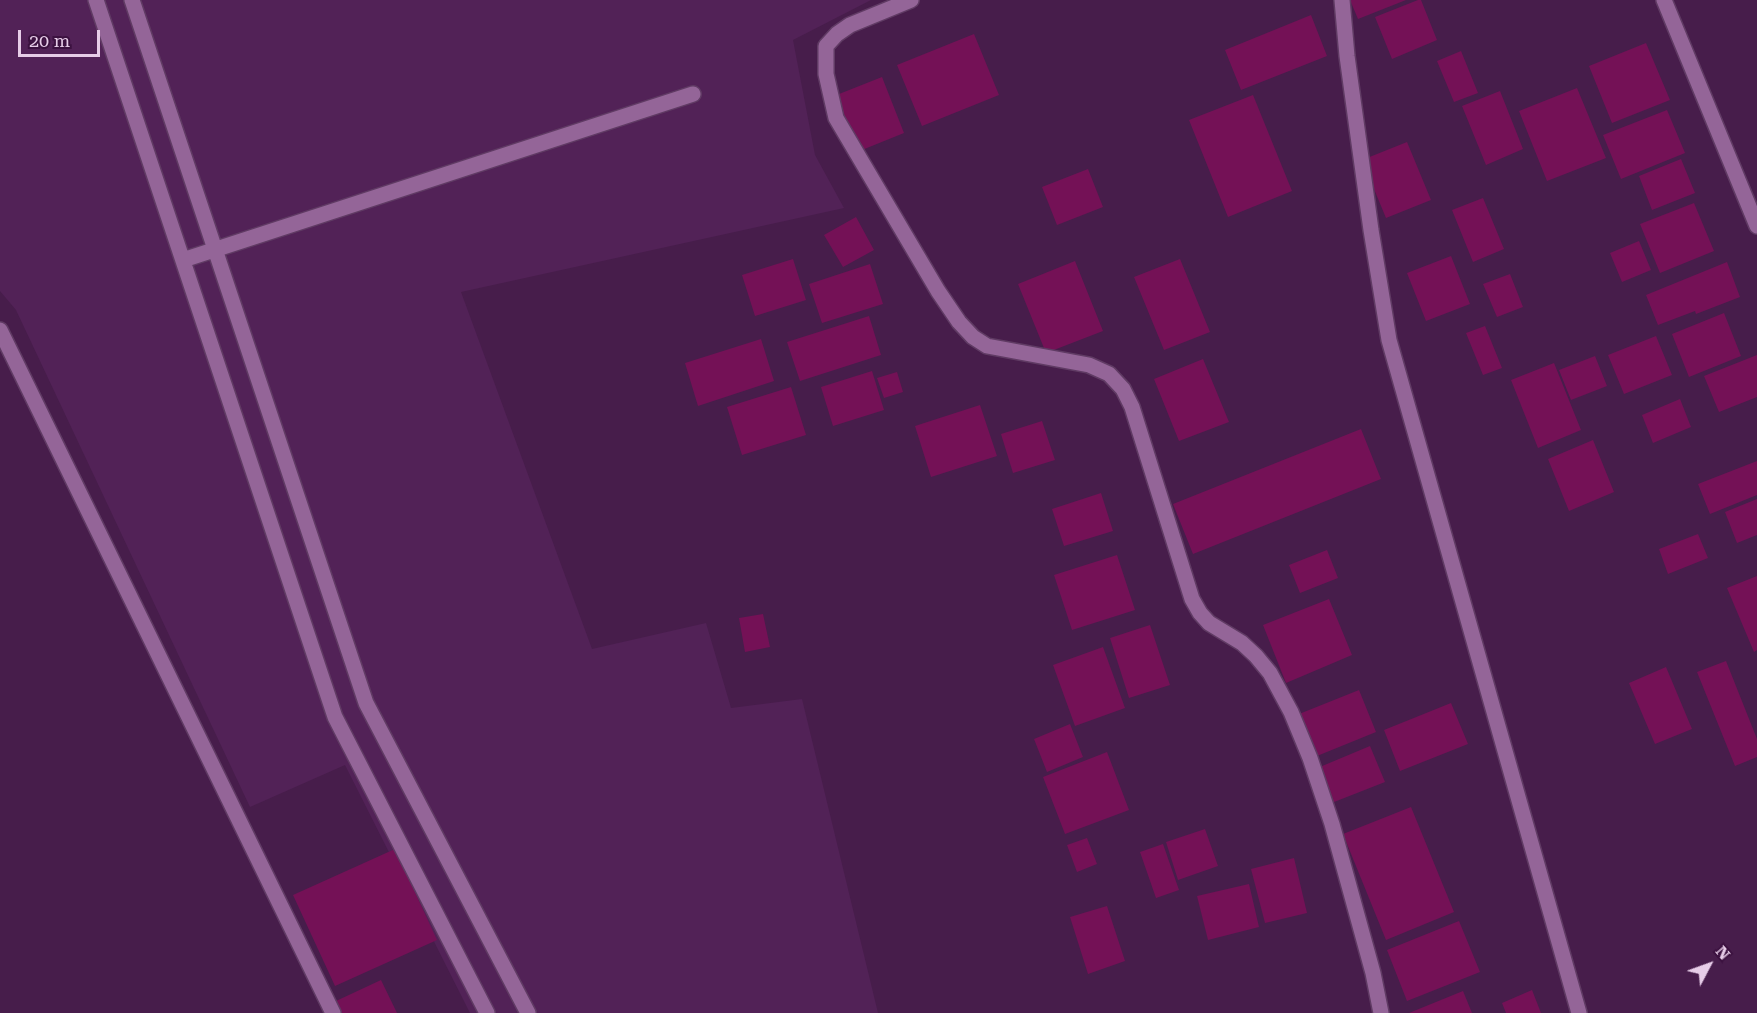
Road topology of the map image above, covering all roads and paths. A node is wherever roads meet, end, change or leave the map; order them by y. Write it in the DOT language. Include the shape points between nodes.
graph roads {
  1 [pos="96,0"];
  2 [pos="132,0"];
  3 [pos="911,0"];
  4 [pos="1342,0"];
  5 [pos="1664,0"];
  6 [pos="693,94"];
  7 [pos="1757,226"];
  8 [pos="215,250"];
  9 [pos="183,260"];
  10 [pos="0,330"];
  11 [pos="333,1013"];
  12 [pos="487,1013"];
  13 [pos="528,1013"];
  14 [pos="1381,1013"];
  15 [pos="1579,1013"];
  1 -- 9 [label="street"];
  2 -- 8 [label="street"];
  3 -- 14 [label="street" via="850,25 826,46 826,74 836,118 938,291 973,337 987,345 1089,365 1109,374 1123,389 1192,599 1209,623 1256,656 1291,712 1332,824"];
  4 -- 15 [label="street" via="1356,126 1389,340"];
  5 -- 7 [label="street"];
  6 -- 8 [label="street"];
  8 -- 9 [label="street"];
  8 -- 13 [label="street" via="366,703"];
  9 -- 12 [label="street" via="335,717"];
  10 -- 11 [label="street"];
}
